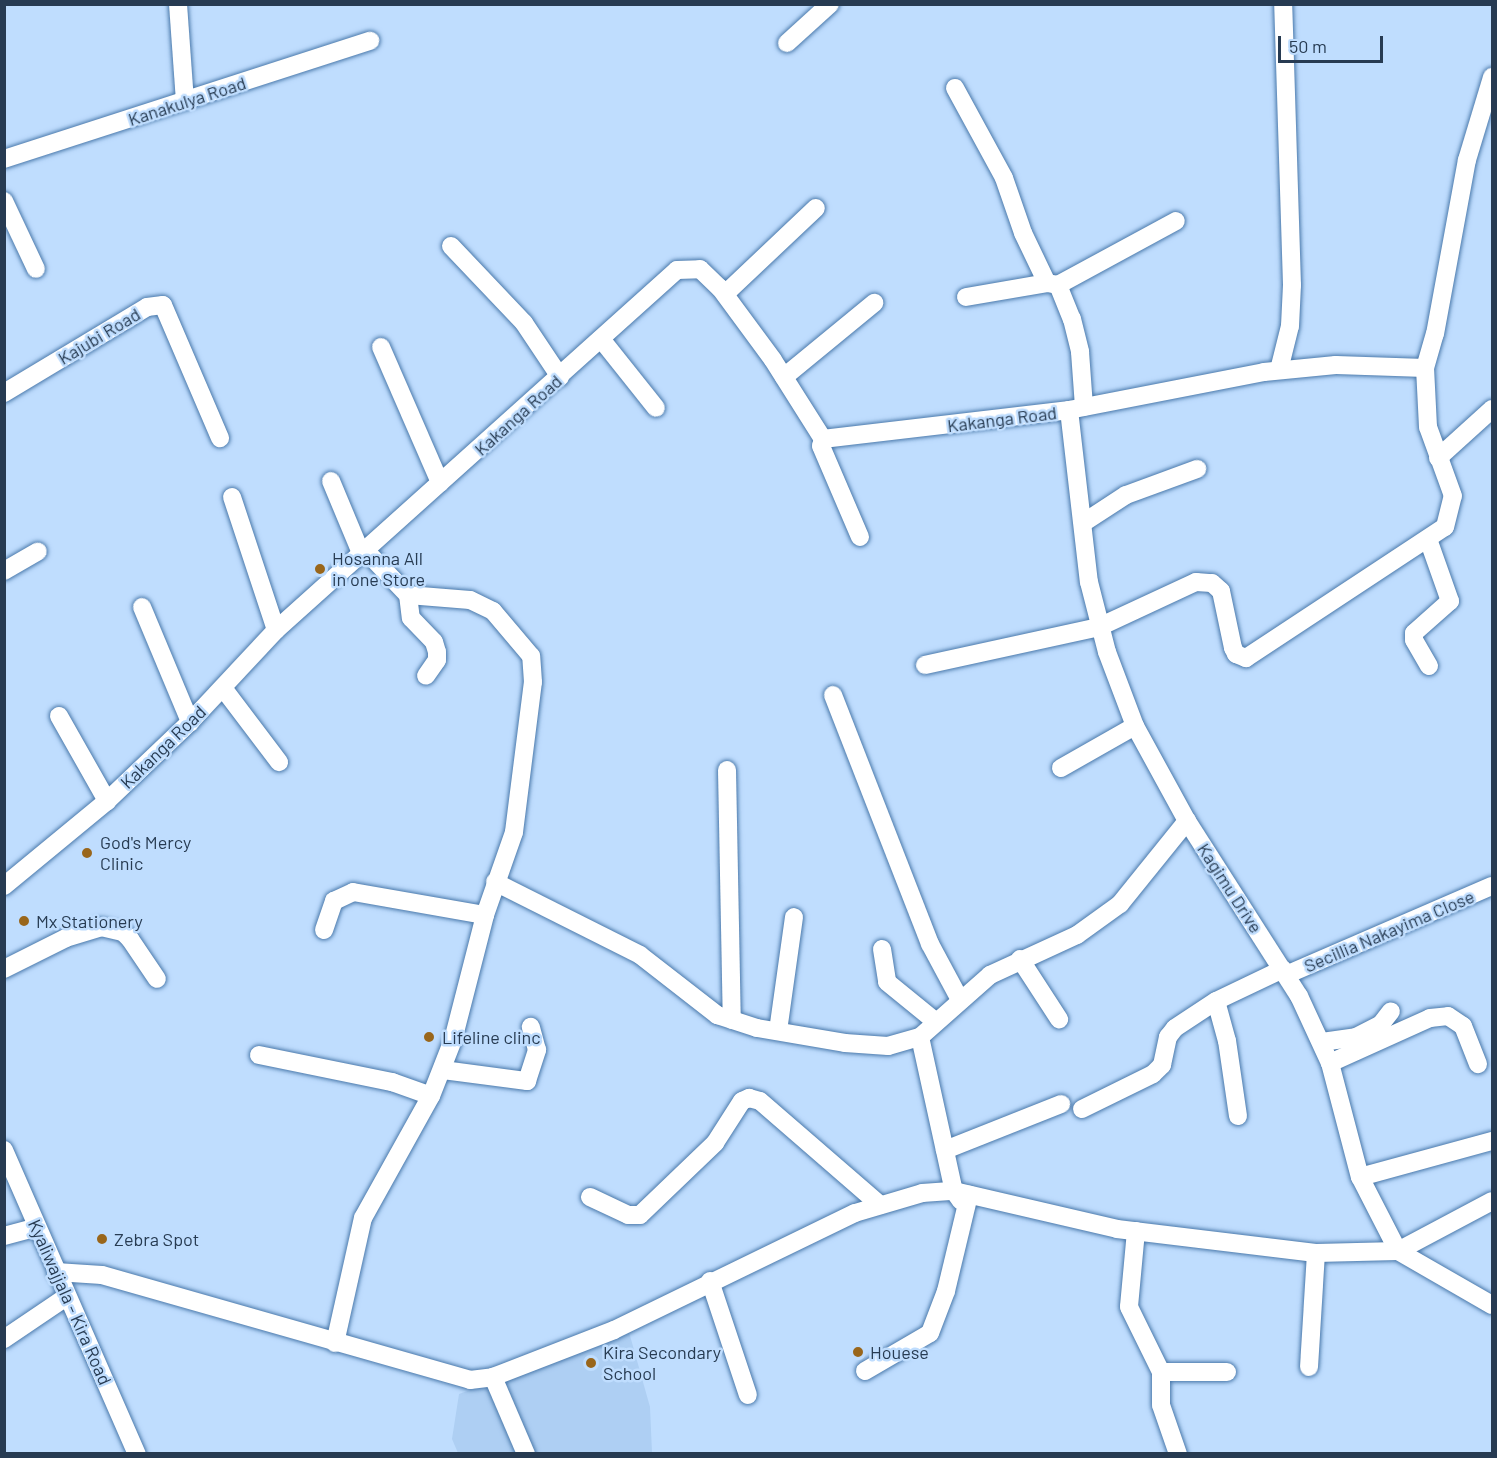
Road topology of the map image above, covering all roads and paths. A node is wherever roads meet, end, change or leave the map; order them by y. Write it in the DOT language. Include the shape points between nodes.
graph roads {
  1 [pos="178,4"];
  2 [pos="830,4"];
  3 [pos="1282,4"];
  4 [pos="370,41"];
  5 [pos="787,43"];
  6 [pos="1492,77"];
  7 [pos="955,88"];
  8 [pos="185,101"];
  9 [pos="4,159"];
  10 [pos="4,201"];
  11 [pos="816,208"];
  12 [pos="1176,221"];
  13 [pos="452,246"];
  14 [pos="36,269"];
  15 [pos="1052,284"];
  16 [pos="725,294"];
  17 [pos="966,297"];
  18 [pos="874,303"];
  19 [pos="601,339"];
  20 [pos="381,347"];
  21 [pos="1425,368"];
  22 [pos="1279,370"];
  23 [pos="560,377"];
  24 [pos="784,377"];
  25 [pos="4,393"];
  26 [pos="656,408"];
  27 [pos="1076,408"];
  28 [pos="1492,409"];
  29 [pos="220,438"];
  30 [pos="823,439"];
  31 [pos="1438,458"];
  32 [pos="1197,469"];
  33 [pos="331,481"];
  34 [pos="440,483"];
  35 [pos="232,497"];
  36 [pos="1083,524"];
  37 [pos="860,537"];
  38 [pos="1428,539"];
  39 [pos="38,551"];
  40 [pos="363,552"];
  41 [pos="4,571"];
  42 [pos="408,595"];
  43 [pos="142,607"];
  44 [pos="1099,627"];
  45 [pos="276,630"];
  46 [pos="925,665"];
  47 [pos="1429,666"];
  48 [pos="426,676"];
  49 [pos="223,688"];
  50 [pos="833,695"];
  51 [pos="59,716"];
  52 [pos="190,722"];
  53 [pos="1135,726"];
  54 [pos="279,762"];
  55 [pos="1061,768"];
  56 [pos="727,770"];
  57 [pos="107,801"];
  58 [pos="1187,821"];
  59 [pos="495,882"];
  60 [pos="4,886"];
  61 [pos="1492,886"];
  62 [pos="485,915"];
  63 [pos="794,917"];
  64 [pos="324,930"];
  65 [pos="882,949"];
  66 [pos="1020,959"];
  67 [pos="4,969"];
  68 [pos="1285,972"];
  69 [pos="157,979"];
  70 [pos="960,1000"];
  71 [pos="1216,1001"];
  72 [pos="1391,1011"];
  73 [pos="1059,1019"];
  74 [pos="732,1020"];
  75 [pos="936,1022"];
  76 [pos="531,1027"];
  77 [pos="778,1031"];
  78 [pos="920,1038"];
  79 [pos="1322,1042"];
  80 [pos="259,1055"];
  81 [pos="1330,1063"];
  82 [pos="1478,1064"];
  83 [pos="443,1070"];
  84 [pos="431,1096"];
  85 [pos="1061,1104"];
  86 [pos="1082,1109"];
  87 [pos="1238,1116"];
  88 [pos="1492,1141"];
  89 [pos="4,1150"];
  90 [pos="945,1150"];
  91 [pos="1360,1177"];
  92 [pos="590,1197"];
  93 [pos="963,1199"];
  94 [pos="1492,1201"];
  95 [pos="880,1205"];
  96 [pos="37,1227"];
  97 [pos="1136,1231"];
  98 [pos="4,1236"];
  99 [pos="1398,1251"];
  100 [pos="1316,1253"];
  101 [pos="56,1272"];
  102 [pos="710,1281"];
  103 [pos="66,1298"];
  104 [pos="1492,1305"];
  105 [pos="4,1339"];
  106 [pos="336,1343"];
  107 [pos="1309,1367"];
  108 [pos="865,1371"];
  109 [pos="1161,1372"];
  110 [pos="1227,1372"];
  111 [pos="493,1377"];
  112 [pos="748,1395"];
  113 [pos="137,1454"];
  114 [pos="526,1454"];
  115 [pos="1178,1454"];
  1 -- 8 [label="street"];
  2 -- 5 [label="street"];
  3 -- 22 [label="street" via="1292,285 1290,326"];
  4 -- 8 [label="street, Kanakulya Road"];
  6 -- 21 [label="street" via="1467,160 1435,334"];
  7 -- 15 [label="street, Kagimu Drive" via="1004,178 1023,233"];
  8 -- 9 [label="street, Kanakulya Road"];
  10 -- 14 [label="street"];
  11 -- 16 [label="street"];
  12 -- 15 [label="street"];
  13 -- 23 [label="street" via="524,323"];
  15 -- 17 [label="street"];
  15 -- 27 [label="street, Kagimu Drive" via="1080,352"];
  16 -- 19 [label="street, Kakanga Road" via="700,269 677,270"];
  16 -- 24 [label="street, Kakanga Road"];
  18 -- 24 [label="street"];
  19 -- 23 [label="street, Kakanga Road"];
  19 -- 26 [label="street"];
  20 -- 34 [label="street"];
  21 -- 22 [label="street, Kakanga Road" via="1336,366"];
  21 -- 31 [label="street" via="1428,428"];
  22 -- 27 [label="street, Kakanga Road"];
  23 -- 34 [label="street, Kakanga Road"];
  24 -- 30 [label="street, Kakanga Road"];
  25 -- 29 [label="street, Kajubi Road" via="147,307 163,305"];
  27 -- 30 [label="street, Kakanga Road"];
  27 -- 36 [label="street, Kagimu Drive"];
  28 -- 31 [label="street"];
  30 -- 37 [label="street" via="821,446"];
  31 -- 38 [label="street" via="1448,478 1453,504 1445,527"];
  32 -- 36 [label="street" via="1126,495"];
  33 -- 40 [label="street"];
  34 -- 40 [label="street, Kakanga Road"];
  35 -- 45 [label="street"];
  36 -- 44 [label="street, Kagimu Drive"];
  38 -- 44 [label="street" via="1249,657 1236,654 1221,591 1212,583 1189,585"];
  38 -- 47 [label="street" via="1450,601 1414,633"];
  39 -- 41 [label="street"];
  40 -- 42 [label="street"];
  40 -- 45 [label="street, Kakanga Road"];
  42 -- 48 [label="street" via="411,618 434,642 437,652 437,660"];
  42 -- 59 [label="street" via="470,600 485,607 509,626 531,656 533,682 513,832"];
  43 -- 52 [label="street"];
  44 -- 46 [label="street"];
  44 -- 53 [label="street, Kagimu Drive"];
  45 -- 49 [label="street, Kakanga Road"];
  49 -- 52 [label="street, Kakanga Road"];
  49 -- 54 [label="street"];
  50 -- 70 [label="street" via="930,944"];
  51 -- 57 [label="street"];
  52 -- 57 [label="street, Kakanga Road"];
  53 -- 55 [label="street"];
  53 -- 58 [label="street, Kagimu Drive"];
  56 -- 74 [label="street"];
  57 -- 60 [label="street, Kakanga Road"];
  58 -- 66 [label="street" via="1120,904 1077,935"];
  58 -- 68 [label="street, Kagimu Drive"];
  59 -- 62 [label="street"];
  59 -- 74 [label="street" via="640,955 690,997"];
  61 -- 68 [label="street, Secillia Nakayima Close"];
  62 -- 64 [label="street" via="353,892 334,901"];
  62 -- 83 [label="street"];
  63 -- 77 [label="street"];
  65 -- 75 [label="street" via="886,982"];
  66 -- 70 [label="street" via="990,975"];
  66 -- 73 [label="street"];
  67 -- 69 [label="street" via="101,927 123,932"];
  68 -- 71 [label="street, Secillia Nakayima Close"];
  68 -- 79 [label="street, Kagimu Drive"];
  70 -- 75 [label="street"];
  71 -- 86 [label="street, Secillia Nakayima Close" via="1174,1028 1162,1065 1154,1074"];
  71 -- 87 [label="street" via="1227,1041"];
  72 -- 79 [label="street" via="1381,1024 1356,1037"];
  74 -- 77 [label="street"];
  75 -- 78 [label="street"];
  76 -- 83 [label="street" via="537,1050 527,1081"];
  77 -- 78 [label="street" via="888,1046"];
  78 -- 90 [label="street"];
  79 -- 81 [label="street, Kagimu Drive"];
  80 -- 84 [label="street" via="392,1082"];
  81 -- 82 [label="street" via="1430,1018 1448,1016 1463,1026"];
  81 -- 91 [label="street, Kagimu Drive"];
  83 -- 84 [label="street"];
  84 -- 106 [label="street" via="363,1218"];
  85 -- 90 [label="street"];
  88 -- 91 [label="street"];
  89 -- 96 [label="street, Kyaliwajjala - Kira Road"];
  90 -- 93 [label="street"];
  91 -- 99 [label="street, Kagimu Drive"];
  92 -- 95 [label="street" via="628,1215 640,1215 715,1143 742,1101 749,1098 759,1101"];
  93 -- 95 [label="street" via="922,1193"];
  93 -- 97 [label="street"];
  93 -- 108 [label="street" via="946,1291 930,1334"];
  94 -- 99 [label="street"];
  95 -- 102 [label="street" via="845,1217"];
  96 -- 98 [label="street"];
  96 -- 101 [label="street, Kyaliwajjala - Kira Road"];
  97 -- 100 [label="street"];
  97 -- 109 [label="street" via="1129,1307"];
  99 -- 100 [label="street"];
  99 -- 104 [label="street"];
  100 -- 107 [label="street"];
  101 -- 103 [label="street, Kyaliwajjala - Kira Road"];
  101 -- 106 [label="street" via="102,1275"];
  102 -- 111 [label="street" via="614,1330"];
  102 -- 112 [label="street"];
  103 -- 105 [label="street"];
  103 -- 113 [label="street, Kyaliwajjala - Kira Road"];
  106 -- 111 [label="street" via="451,1376 470,1380"];
  109 -- 110 [label="street"];
  109 -- 115 [label="street" via="1161,1405"];
  111 -- 114 [label="street"];
}
